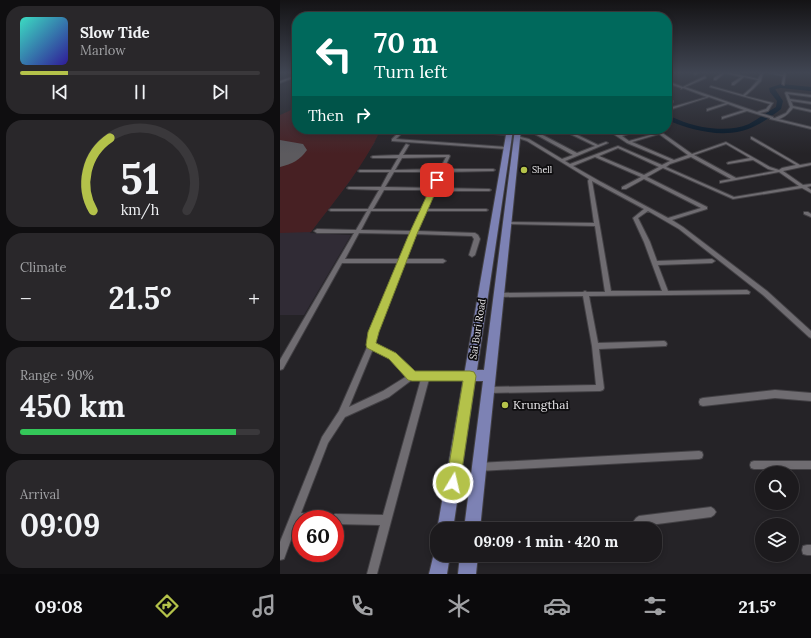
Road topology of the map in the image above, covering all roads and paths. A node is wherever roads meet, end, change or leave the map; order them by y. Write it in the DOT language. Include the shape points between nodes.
graph roads {
  1 [pos="699,100"];
  2 [pos="716,100"];
  3 [pos="757,100"];
  4 [pos="790,100"];
  5 [pos="811,103"];
  6 [pos="727,104"];
  7 [pos="792,107"];
  8 [pos="672,108"];
  9 [pos="708,110"];
  10 [pos="746,110"];
  11 [pos="811,111"];
  12 [pos="757,114"];
  13 [pos="723,118"];
  14 [pos="774,119"];
  15 [pos="811,128"];
  16 [pos="399,134"];
  17 [pos="513,134"];
  18 [pos="514,134"];
  19 [pos="518,134"];
  20 [pos="538,134"];
  21 [pos="572,134"];
  22 [pos="615,134"];
  23 [pos="625,134"];
  24 [pos="655,134"];
  25 [pos="659,134"];
  26 [pos="618,136"];
  27 [pos="752,138"];
  28 [pos="628,142"];
  29 [pos="606,143"];
  30 [pos="408,145"];
  31 [pos="597,146"];
  32 [pos="506,148"];
  33 [pos="577,154"];
  34 [pos="690,155"];
  35 [pos="596,156"];
  36 [pos="373,157"];
  37 [pos="402,157"];
  38 [pos="754,159"];
  39 [pos="563,160"];
  40 [pos="673,161"];
  41 [pos="729,163"];
  42 [pos="810,164"];
  43 [pos="571,165"];
  44 [pos="662,166"];
  45 [pos="800,166"];
  46 [pos="493,170"];
  47 [pos="780,170"];
  48 [pos="360,171"];
  49 [pos="394,171"];
  50 [pos="442,171"];
  51 [pos="644,177"];
  52 [pos="591,178"];
  53 [pos="734,179"];
  54 [pos="722,182"];
  55 [pos="811,185"];
  56 [pos="803,186"];
  57 [pos="349,188"];
  58 [pos="624,188"];
  59 [pos="383,189"];
  60 [pos="433,190"];
  61 [pos="489,190"];
  62 [pos="811,192"];
  63 [pos="372,209"];
  64 [pos="648,209"];
  65 [pos="331,210"];
  66 [pos="424,210"];
  67 [pos="486,210"];
  68 [pos="811,212"];
  69 [pos="811,216"];
  70 [pos="668,220"];
  71 [pos="508,224"];
  72 [pos="596,225"];
  73 [pos="317,231"];
  74 [pos="357,232"];
  75 [pos="413,234"];
  76 [pos="472,255"];
  77 [pos="340,261"];
  78 [pos="443,261"];
  79 [pos="712,261"];
  80 [pos="402,262"];
  81 [pos="655,263"];
  82 [pos="608,292"];
  83 [pos="665,292"];
  84 [pos="747,292"];
  85 [pos="585,293"];
  86 [pos="500,295"];
  87 [pos="811,335"];
  88 [pos="664,344"];
  89 [pos="371,345"];
  90 [pos="595,346"];
  91 [pos="280,367"];
  92 [pos="490,375"];
  93 [pos="412,376"];
  94 [pos="426,376"];
  95 [pos="470,376"];
  96 [pos="488,390"];
  97 [pos="811,397"];
  98 [pos="703,402"];
  99 [pos="342,414"];
  100 [pos="699,455"];
  101 [pos="754,465"];
  102 [pos="811,465"];
  103 [pos="479,467"];
  104 [pos="298,510"];
  105 [pos="711,512"];
  106 [pos="344,519"];
  107 [pos="387,520"];
  108 [pos="446,522"];
  109 [pos="473,522"];
  110 [pos="638,522"];
  111 [pos="292,525"];
  112 [pos="280,555"];
  113 [pos="440,562"];
  114 [pos="468,562"];
  115 [pos="372,574"];
  116 [pos="438,574"];
  117 [pos="467,574"];
  1 -- 8 [label="street"];
  2 -- 6 [label="street"];
  3 -- 12 [label="street" via="772,104 767,110"];
  4 -- 5 [label="street"];
  4 -- 7 [label="street"];
  6 -- 9 [label="street"];
  6 -- 10 [label="street"];
  7 -- 11 [label="street"];
  7 -- 14 [label="street" via="787,114"];
  10 -- 12 [label="street"];
  10 -- 13 [label="street"];
  12 -- 14 [label="street"];
  14 -- 15 [label="street"];
  16 -- 32 [label="street" via="393,140"];
  17 -- 32 [label="main road, Sai Buri Road"];
  18 -- 71 [label="main road, Sai Buri Road"];
  19 -- 39 [label="street"];
  20 -- 33 [label="street"];
  21 -- 31 [label="street"];
  22 -- 26 [label="street"];
  23 -- 26 [label="street"];
  24 -- 28 [label="street"];
  25 -- 34 [label="street"];
  26 -- 28 [label="street"];
  27 -- 45 [label="street"];
  28 -- 40 [label="street"];
  29 -- 31 [label="street"];
  30 -- 37 [label="street"];
  31 -- 33 [label="street"];
  32 -- 95 [label="main road, Sai Buri Road"];
  33 -- 39 [label="street"];
  34 -- 38 [label="street" via="726,143"];
  34 -- 40 [label="street"];
  34 -- 53 [label="street"];
  35 -- 43 [label="street"];
  35 -- 44 [label="street" via="618,147"];
  35 -- 51 [label="street"];
  36 -- 37 [label="street"];
  37 -- 49 [label="street"];
  37 -- 50 [label="street" via="448,156"];
  38 -- 41 [label="street"];
  38 -- 47 [label="street" via="769,168"];
  39 -- 43 [label="street"];
  40 -- 44 [label="street"];
  42 -- 45 [label="street"];
  43 -- 52 [label="street"];
  44 -- 51 [label="street"];
  44 -- 56 [label="street" via="733,198"];
  45 -- 47 [label="street"];
  46 -- 50 [label="street"];
  47 -- 53 [label="street"];
  47 -- 56 [label="street"];
  48 -- 49 [label="street"];
  49 -- 50 [label="street"];
  49 -- 59 [label="street"];
  50 -- 60 [label="street"];
  51 -- 58 [label="street"];
  51 -- 70 [label="street" via="705,208"];
  52 -- 64 [label="street"];
  52 -- 72 [label="street"];
  53 -- 54 [label="street"];
  55 -- 56 [label="street"];
  56 -- 62 [label="street"];
  57 -- 59 [label="street"];
  59 -- 60 [label="street"];
  59 -- 63 [label="street"];
  60 -- 61 [label="street"];
  60 -- 66 [label="street"];
  63 -- 65 [label="street"];
  63 -- 66 [label="street"];
  63 -- 74 [label="street"];
  64 -- 70 [label="street"];
  64 -- 81 [label="street" via="635,218"];
  66 -- 67 [label="street"];
  66 -- 75 [label="street"];
  68 -- 69 [label="street" via="806,213"];
  70 -- 87 [label="street" via="765,292"];
  71 -- 72 [label="street"];
  71 -- 86 [label="main road, Sai Buri Road"];
  72 -- 82 [label="street"];
  73 -- 74 [label="street"];
  74 -- 75 [label="street"];
  74 -- 77 [label="street"];
  75 -- 76 [label="street" via="473,234 477,239"];
  75 -- 80 [label="street"];
  77 -- 80 [label="street"];
  77 -- 91 [label="street"];
  78 -- 80 [label="street"];
  79 -- 81 [label="street"];
  80 -- 89 [label="street" via="373,332"];
  81 -- 83 [label="street"];
  82 -- 83 [label="street"];
  82 -- 85 [label="street"];
  83 -- 84 [label="street"];
  85 -- 86 [label="street"];
  85 -- 90 [label="street"];
  86 -- 92 [label="main road, Sai Buri Road"];
  88 -- 90 [label="street"];
  89 -- 93 [label="street" via="392,356"];
  89 -- 99 [label="street"];
  90 -- 96 [label="street" via="600,388"];
  92 -- 95 [label="main road"];
  92 -- 96 [label="main road, Sai Buri Road"];
  93 -- 94 [label="street"];
  93 -- 99 [label="street" via="386,394"];
  94 -- 95 [label="street"];
  94 -- 107 [label="street"];
  95 -- 108 [label="main road, Sai Buri Road"];
  96 -- 103 [label="main road, Sai Buri Road"];
  97 -- 98 [label="street" via="775,394"];
  99 -- 104 [label="street" via="325,440"];
  100 -- 103 [label="street"];
  101 -- 102 [label="street"];
  103 -- 109 [label="main road, Sai Buri Road"];
  105 -- 110 [label="street"];
  106 -- 107 [label="street"];
  107 -- 115 [label="street"];
  111 -- 112 [label="street"];
  113 -- 116 [label="main road"];
  114 -- 117 [label="main road"];
}
